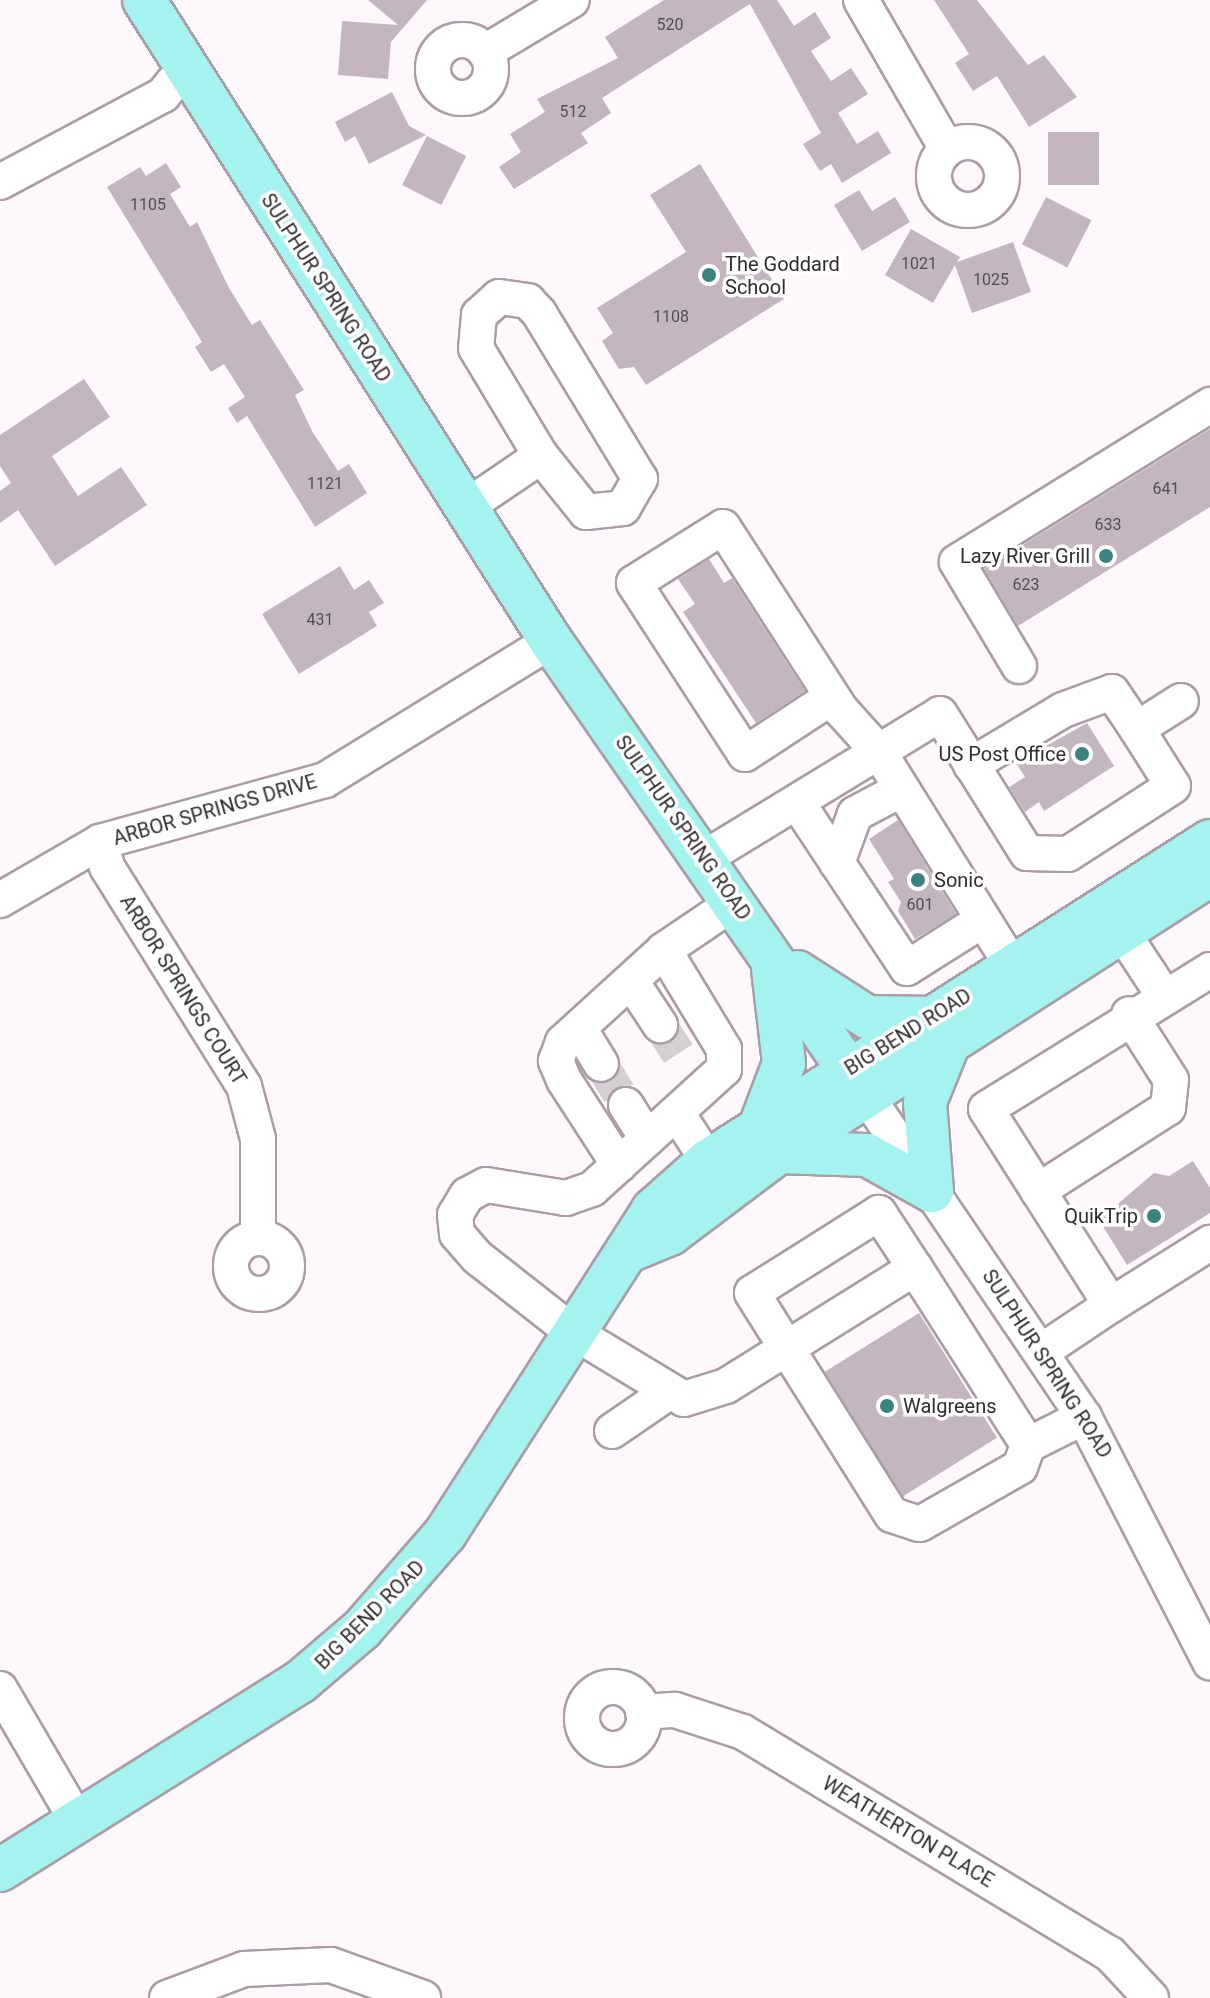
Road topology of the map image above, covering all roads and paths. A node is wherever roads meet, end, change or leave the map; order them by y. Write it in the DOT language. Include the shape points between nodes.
graph roads {
  1 [pos="144,0"];
  2 [pos="572,0"];
  3 [pos="861,0"];
  4 [pos="485,52"];
  5 [pos="180,72"];
  6 [pos="947,149"];
  7 [pos="0,182"];
  8 [pos="1210,405"];
  9 [pos="541,456"];
  10 [pos="466,507"];
  11 [pos="551,641"];
  12 [pos="1019,666"];
  13 [pos="832,697"];
  14 [pos="1181,701"];
  15 [pos="1137,729"];
  16 [pos="879,752"];
  17 [pos="971,765"];
  18 [pos="902,789"];
  19 [pos="797,802"];
  20 [pos="1210,841"];
  21 [pos="100,842"];
  22 [pos="706,857"];
  23 [pos="837,863"];
  24 [pos="1210,875"];
  25 [pos="0,900"];
  26 [pos="735,902"];
  27 [pos="983,920"];
  28 [pos="1122,932"];
  29 [pos="768,949"];
  30 [pos="664,950"];
  31 [pos="1012,966"];
  32 [pos="1210,970"];
  33 [pos="631,981"];
  34 [pos="1162,993"];
  35 [pos="1129,1014"];
  36 [pos="660,1025"];
  37 [pos="579,1028"];
  38 [pos="940,1030"];
  39 [pos="601,1064"];
  40 [pos="858,1082"];
  41 [pos="688,1090"];
  42 [pos="626,1105"];
  43 [pos="770,1138"];
  44 [pos="647,1139"];
  45 [pos="708,1161"];
  46 [pos="619,1165"];
  47 [pos="932,1191"];
  48 [pos="1038,1191"];
  49 [pos="258,1237"];
  50 [pos="1210,1243"];
  51 [pos="631,1250"];
  52 [pos="915,1268"];
  53 [pos="1111,1305"];
  54 [pos="570,1330"];
  55 [pos="788,1347"];
  56 [pos="1042,1351"];
  57 [pos="669,1392"];
  58 [pos="1084,1417"];
  59 [pos="612,1431"];
  60 [pos="1028,1445"];
  61 [pos="1210,1662"];
  62 [pos="0,1689"];
  63 [pos="643,1712"];
  64 [pos="77,1821"];
  65 [pos="0,1870"];
  66 [pos="167,1998"];
  67 [pos="423,1998"];
  68 [pos="1151,1998"];
  1 -- 5 [label="main road, SULPHUR SPRING ROAD"];
  2 -- 4 [label="street"];
  3 -- 6 [label="street"];
  5 -- 7 [label="street" via="163,95 112,125 87,130"];
  5 -- 10 [label="main road, SULPHUR SPRING ROAD"];
  8 -- 12 [label="street" via="957,562"];
  9 -- 9 [label="street" via="586,512 623,508 636,495 639,468 539,313 528,301 499,297 479,315 476,348"];
  9 -- 10 [label="street"];
  10 -- 11 [label="main road, SULPHUR SPRING ROAD"];
  11 -- 21 [label="street, ARBOR SPRINGS DRIVE" via="314,784"];
  11 -- 22 [label="main road, SULPHUR SPRING ROAD"];
  13 -- 13 [label="street" via="723,527 634,583 745,754"];
  13 -- 16 [label="street"];
  14 -- 15 [label="street"];
  15 -- 17 [label="street" via="1112,692 1063,710"];
  15 -- 17 [label="street" via="1173,786 1068,854 1027,853"];
  16 -- 17 [label="street" via="940,714"];
  16 -- 18 [label="street"];
  16 -- 19 [label="street"];
  18 -- 23 [label="street" via="855,814"];
  18 -- 27 [label="street"];
  19 -- 22 [label="street"];
  19 -- 23 [label="street"];
  20 -- 31 [label="main road, BIG BEND ROAD"];
  21 -- 25 [label="street, ARBOR SPRINGS DRIVE"];
  21 -- 49 [label="street, ARBOR SPRINGS COURT" via="107,867 244,1086 258,1139"];
  22 -- 26 [label="main road, SULPHUR SPRING ROAD"];
  23 -- 27 [label="street" via="907,968"];
  24 -- 28 [label="main road, BIG BEND ROAD"];
  26 -- 29 [label="main road, SULPHUR SPRING ROAD"];
  26 -- 30 [label="street"];
  27 -- 31 [label="street"];
  28 -- 34 [label="street"];
  28 -- 38 [label="main road, BIG BEND ROAD"];
  29 -- 38 [label="main road" via="834,1002 867,1017"];
  29 -- 40 [label="main road, SULPHUR SPRING ROAD"];
  29 -- 43 [label="main road" via="782,1001 784,1063"];
  30 -- 33 [label="street"];
  30 -- 41 [label="street" via="724,1049 724,1069"];
  31 -- 38 [label="main road, BIG BEND ROAD"];
  32 -- 34 [label="street"];
  33 -- 36 [label="street"];
  33 -- 37 [label="street"];
  34 -- 35 [label="street"];
  35 -- 48 [label="street" via="1171,1080 1168,1108"];
  35 -- 48 [label="street" via="986,1109"];
  37 -- 39 [label="street"];
  37 -- 46 [label="street" via="556,1061"];
  38 -- 40 [label="main road, BIG BEND ROAD"];
  38 -- 47 [label="main road" via="924,1112"];
  40 -- 43 [label="main road, BIG BEND ROAD"];
  40 -- 47 [label="street, SULPHUR SPRING ROAD"];
  41 -- 44 [label="street"];
  41 -- 45 [label="street"];
  42 -- 44 [label="street"];
  43 -- 45 [label="main road, BIG BEND ROAD"];
  43 -- 47 [label="main road" via="867,1155"];
  43 -- 51 [label="main road, BIG BEND ROAD" via="670,1234"];
  44 -- 46 [label="street"];
  45 -- 51 [label="main road, BIG BEND ROAD" via="653,1210"];
  46 -- 54 [label="street" via="592,1189 566,1198 486,1185 467,1195 455,1215 457,1234 477,1257"];
  47 -- 56 [label="street, SULPHUR SPRING ROAD"];
  48 -- 53 [label="street"];
  50 -- 53 [label="street"];
  51 -- 54 [label="main road, BIG BEND ROAD"];
  52 -- 55 [label="street"];
  52 -- 55 [label="street" via="879,1213 853,1229 752,1293"];
  52 -- 60 [label="street"];
  53 -- 56 [label="street"];
  54 -- 57 [label="street"];
  54 -- 64 [label="main road, BIG BEND ROAD" via="445,1534 362,1629 300,1682"];
  55 -- 57 [label="street" via="726,1386 684,1399"];
  55 -- 60 [label="street" via="892,1515 920,1524 1020,1467"];
  56 -- 58 [label="street, SULPHUR SPRING ROAD"];
  57 -- 59 [label="street"];
  58 -- 60 [label="street"];
  58 -- 61 [label="street, SULPHUR SPRING ROAD"];
  62 -- 64 [label="street"];
  63 -- 68 [label="street, WEATHERTON PLACE" via="675,1710 743,1732 1110,1954"];
  64 -- 65 [label="main road, BIG BEND ROAD"];
  66 -- 67 [label="street" via="244,1969 302,1965 357,1971"];
}
